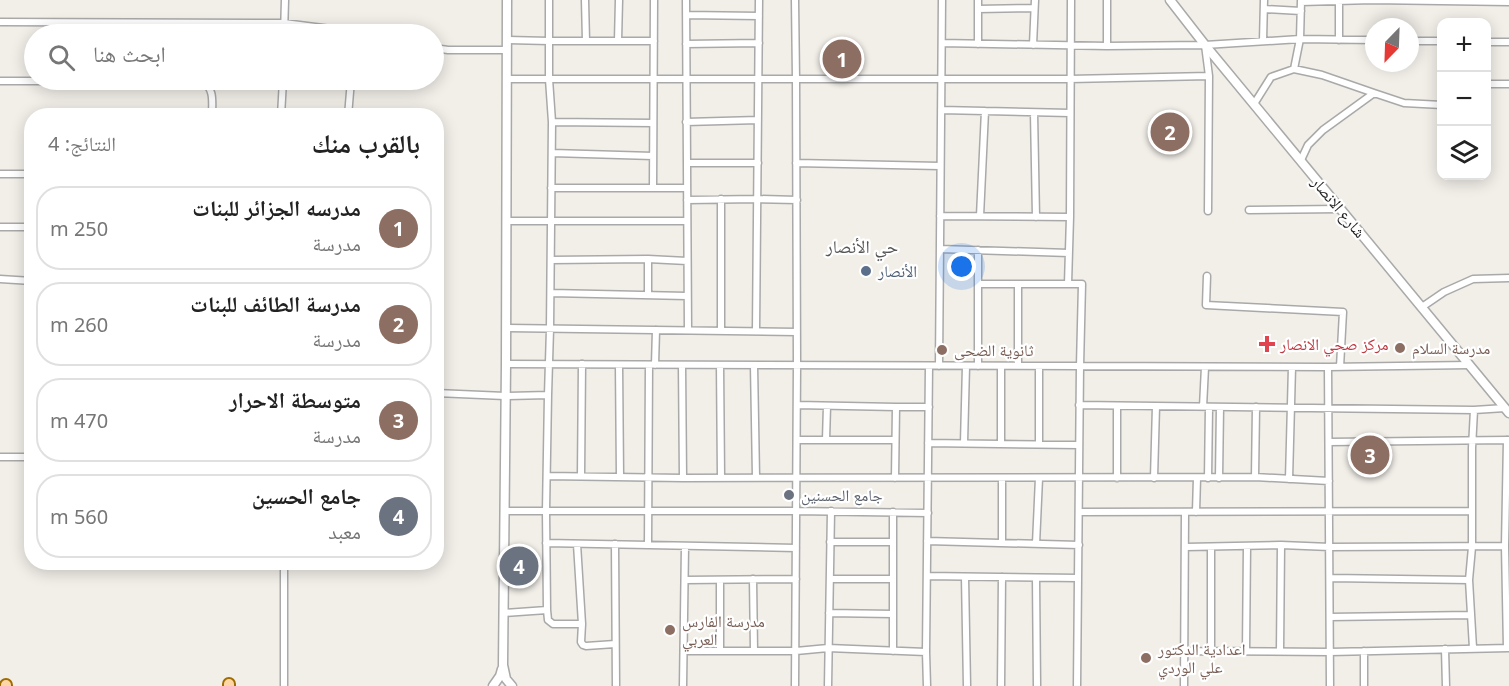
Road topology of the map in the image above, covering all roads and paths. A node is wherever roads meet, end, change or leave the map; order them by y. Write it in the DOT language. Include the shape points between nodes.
graph roads {
  1 [pos="285,0"];
  2 [pos="507,0"];
  3 [pos="549,0"];
  4 [pos="585,0"];
  5 [pos="620,0"];
  6 [pos="654,0"];
  7 [pos="686,0"];
  8 [pos="759,0"];
  9 [pos="795,0"];
  10 [pos="942,0"];
  11 [pos="978,0"];
  12 [pos="1035,0"];
  13 [pos="1071,0"];
  14 [pos="1107,0"];
  15 [pos="1170,0"];
  16 [pos="1264,0"];
  17 [pos="1372,0"];
  18 [pos="1301,1"];
  19 [pos="1339,1"];
  20 [pos="1470,1"];
  21 [pos="1509,2"];
  22 [pos="1034,8"];
  23 [pos="978,9"];
  24 [pos="1264,9"];
  25 [pos="1300,11"];
  26 [pos="686,15"];
  27 [pos="759,16"];
  28 [pos="0,22"];
  29 [pos="284,23"];
  30 [pos="291,24"];
  31 [pos="1300,39"];
  32 [pos="507,40"];
  33 [pos="1339,40"];
  34 [pos="1365,40"];
  35 [pos="549,41"];
  36 [pos="586,41"];
  37 [pos="618,41"];
  38 [pos="654,41"];
  39 [pos="1263,41"];
  40 [pos="1419,41"];
  41 [pos="1437,41"];
  42 [pos="1491,42"];
  43 [pos="1509,42"];
  44 [pos="759,43"];
  45 [pos="942,43"];
  46 [pos="686,44"];
  47 [pos="978,44"];
  48 [pos="1033,45"];
  49 [pos="1071,45"];
  50 [pos="1205,45"];
  51 [pos="1107,46"];
  52 [pos="444,49"];
  53 [pos="506,50"];
  54 [pos="1294,69"];
  55 [pos="1209,76"];
  56 [pos="507,79"];
  57 [pos="549,79"];
  58 [pos="653,79"];
  59 [pos="686,79"];
  60 [pos="759,79"];
  61 [pos="796,79"];
  62 [pos="941,79"];
  63 [pos="1070,79"];
  64 [pos="0,81"];
  65 [pos="24,81"];
  66 [pos="1491,84"];
  67 [pos="1509,84"];
  68 [pos="211,90"];
  69 [pos="282,90"];
  70 [pos="350,90"];
  71 [pos="1374,93"];
  72 [pos="1254,104"];
  73 [pos="1437,105"];
  74 [pos="212,108"];
  75 [pos="281,108"];
  76 [pos="349,108"];
  77 [pos="941,110"];
  78 [pos="985,111"];
  79 [pos="1034,113"];
  80 [pos="1070,113"];
  81 [pos="758,120"];
  82 [pos="686,122"];
  83 [pos="552,123"];
  84 [pos="653,123"];
  85 [pos="552,153"];
  86 [pos="653,156"];
  87 [pos="1300,160"];
  88 [pos="687,163"];
  89 [pos="758,163"];
  90 [pos="796,163"];
  91 [pos="940,166"];
  92 [pos="0,174"];
  93 [pos="24,174"];
  94 [pos="551,188"];
  95 [pos="653,188"];
  96 [pos="687,188"];
  97 [pos="721,199"];
  98 [pos="757,199"];
  99 [pos="687,200"];
  100 [pos="797,200"];
  101 [pos="1341,209"];
  102 [pos="1250,210"];
  103 [pos="1208,211"];
  104 [pos="940,216"];
  105 [pos="980,216"];
  106 [pos="1036,217"];
  107 [pos="1070,217"];
  108 [pos="506,221"];
  109 [pos="551,221"];
  110 [pos="687,221"];
  111 [pos="0,227"];
  112 [pos="24,227"];
  113 [pos="940,249"];
  114 [pos="978,250"];
  115 [pos="1069,254"];
  116 [pos="648,259"];
  117 [pos="551,260"];
  118 [pos="687,261"];
  119 [pos="1207,276"];
  120 [pos="1509,278"];
  121 [pos="0,279"];
  122 [pos="24,280"];
  123 [pos="978,284"];
  124 [pos="1018,284"];
  125 [pos="1068,284"];
  126 [pos="551,293"];
  127 [pos="648,295"];
  128 [pos="687,296"];
  129 [pos="1422,307"];
  130 [pos="506,328"];
  131 [pos="550,328"];
  132 [pos="656,330"];
  133 [pos="688,330"];
  134 [pos="721,331"];
  135 [pos="756,331"];
  136 [pos="797,332"];
  137 [pos="506,364"];
  138 [pos="549,364"];
  139 [pos="582,364"];
  140 [pos="619,365"];
  141 [pos="652,365"];
  142 [pos="682,365"];
  143 [pos="720,365"];
  144 [pos="754,365"];
  145 [pos="797,365"];
  146 [pos="1470,365"];
  147 [pos="929,366"];
  148 [pos="939,366"];
  149 [pos="966,366"];
  150 [pos="978,366"];
  151 [pos="1001,366"];
  152 [pos="1018,366"];
  153 [pos="1039,366"];
  154 [pos="1080,366"];
  155 [pos="1205,367"];
  156 [pos="1292,367"];
  157 [pos="1328,367"];
  158 [pos="1340,367"];
  159 [pos="444,393"];
  160 [pos="548,395"];
  161 [pos="505,396"];
  162 [pos="797,405"];
  163 [pos="1079,405"];
  164 [pos="827,406"];
  165 [pos="1117,406"];
  166 [pos="1156,406"];
  167 [pos="896,407"];
  168 [pos="929,407"];
  169 [pos="1206,407"];
  170 [pos="1220,407"];
  171 [pos="1256,407"];
  172 [pos="1290,408"];
  173 [pos="1329,408"];
  174 [pos="1474,410"];
  175 [pos="1507,410"];
  176 [pos="797,440"];
  177 [pos="826,440"];
  178 [pos="895,440"];
  179 [pos="1508,440"];
  180 [pos="1329,442"];
  181 [pos="1472,442"];
  182 [pos="928,443"];
  183 [pos="964,443"];
  184 [pos="1001,444"];
  185 [pos="1039,444"];
  186 [pos="1079,444"];
  187 [pos="0,457"];
  188 [pos="24,457"];
  189 [pos="547,476"];
  190 [pos="581,476"];
  191 [pos="620,477"];
  192 [pos="647,477"];
  193 [pos="721,477"];
  194 [pos="756,477"];
  195 [pos="894,477"];
  196 [pos="1079,477"];
  197 [pos="1255,477"];
  198 [pos="683,478"];
  199 [pos="796,478"];
  200 [pos="928,478"];
  201 [pos="1002,478"];
  202 [pos="1039,478"];
  203 [pos="1117,478"];
  204 [pos="1154,478"];
  205 [pos="1197,478"];
  206 [pos="1208,478"];
  207 [pos="1219,478"];
  208 [pos="1508,478"];
  209 [pos="1289,479"];
  210 [pos="1329,482"];
  211 [pos="504,511"];
  212 [pos="546,511"];
  213 [pos="648,511"];
  214 [pos="796,511"];
  215 [pos="831,511"];
  216 [pos="1472,511"];
  217 [pos="893,512"];
  218 [pos="1079,512"];
  219 [pos="1185,512"];
  220 [pos="1196,512"];
  221 [pos="1329,512"];
  222 [pos="928,513"];
  223 [pos="927,541"];
  224 [pos="830,542"];
  225 [pos="893,542"];
  226 [pos="546,543"];
  227 [pos="1002,543"];
  228 [pos="577,544"];
  229 [pos="615,544"];
  230 [pos="1036,544"];
  231 [pos="648,545"];
  232 [pos="1078,545"];
  233 [pos="1281,545"];
  234 [pos="685,546"];
  235 [pos="1247,546"];
  236 [pos="1505,546"];
  237 [pos="1186,547"];
  238 [pos="1211,547"];
  239 [pos="1329,547"];
  240 [pos="1472,547"];
  241 [pos="796,548"];
  242 [pos="284,570"];
  243 [pos="927,576"];
  244 [pos="965,577"];
  245 [pos="1002,577"];
  246 [pos="1036,578"];
  247 [pos="1078,578"];
  248 [pos="1330,578"];
  249 [pos="753,579"];
  250 [pos="796,579"];
  251 [pos="830,579"];
  252 [pos="893,579"];
  253 [pos="685,580"];
  254 [pos="720,580"];
  255 [pos="1469,580"];
  256 [pos="547,610"];
  257 [pos="829,613"];
  258 [pos="503,614"];
  259 [pos="893,614"];
  260 [pos="1471,615"];
  261 [pos="1330,617"];
  262 [pos="582,624"];
  263 [pos="615,644"];
  264 [pos="828,648"];
  265 [pos="1473,648"];
  266 [pos="1508,648"];
  267 [pos="1445,649"];
  268 [pos="1211,650"];
  269 [pos="684,651"];
  270 [pos="720,651"];
  271 [pos="754,651"];
  272 [pos="796,651"];
  273 [pos="893,651"];
  274 [pos="1184,651"];
  275 [pos="1246,651"];
  276 [pos="1280,651"];
  277 [pos="1364,651"];
  278 [pos="926,652"];
  279 [pos="1330,652"];
  280 [pos="503,665"];
  281 [pos="284,686"];
  282 [pos="494,686"];
  283 [pos="512,686"];
  284 [pos="616,686"];
  285 [pos="683,686"];
  286 [pos="795,686"];
  287 [pos="828,686"];
  288 [pos="927,686"];
  289 [pos="967,686"];
  290 [pos="1001,686"];
  291 [pos="1037,686"];
  292 [pos="1077,686"];
  293 [pos="1184,686"];
  294 [pos="1330,686"];
  295 [pos="1365,686"];
  296 [pos="1446,686"];
  1 -- 29 [label="street"];
  2 -- 32 [label="street"];
  3 -- 35 [label="street"];
  4 -- 36 [label="street"];
  5 -- 37 [label="street"];
  6 -- 38 [label="street"];
  7 -- 26 [label="street"];
  8 -- 27 [label="street"];
  9 -- 61 [label="street"];
  10 -- 45 [label="street"];
  11 -- 23 [label="street"];
  12 -- 22 [label="street"];
  13 -- 49 [label="street"];
  14 -- 51 [label="street"];
  15 -- 50 [label="street, شارع الانصار"];
  16 -- 24 [label="street"];
  17 -- 19 [label="street"];
  17 -- 20 [label="street"];
  18 -- 19 [label="street"];
  18 -- 25 [label="street"];
  19 -- 33 [label="street"];
  20 -- 21 [label="street"];
  22 -- 23 [label="street"];
  22 -- 48 [label="street"];
  23 -- 47 [label="street"];
  24 -- 25 [label="street"];
  24 -- 39 [label="street"];
  25 -- 31 [label="street"];
  26 -- 27 [label="street"];
  26 -- 46 [label="street"];
  27 -- 44 [label="street"];
  28 -- 29 [label="street"];
  29 -- 30 [label="street"];
  31 -- 33 [label="street"];
  31 -- 39 [label="street"];
  31 -- 54 [label="street"];
  32 -- 35 [label="street"];
  32 -- 53 [label="street"];
  33 -- 34 [label="street"];
  35 -- 36 [label="street"];
  35 -- 57 [label="street"];
  36 -- 37 [label="street"];
  37 -- 38 [label="street"];
  38 -- 58 [label="street"];
  39 -- 50 [label="street"];
  40 -- 41 [label="street"];
  42 -- 43 [label="street"];
  44 -- 46 [label="street"];
  44 -- 60 [label="street"];
  45 -- 47 [label="street"];
  45 -- 62 [label="street"];
  46 -- 59 [label="street"];
  47 -- 48 [label="street"];
  48 -- 49 [label="street"];
  49 -- 51 [label="street"];
  49 -- 63 [label="street"];
  50 -- 51 [label="street"];
  50 -- 55 [label="street"];
  50 -- 72 [label="street, شارع الانصار"];
  52 -- 53 [label="street"];
  53 -- 56 [label="street"];
  54 -- 71 [label="street"];
  54 -- 72 [label="street" via="1271,77"];
  55 -- 63 [label="street"];
  55 -- 103 [label="street"];
  56 -- 57 [label="street"];
  56 -- 108 [label="street"];
  57 -- 58 [label="street"];
  57 -- 83 [label="street"];
  58 -- 59 [label="street"];
  58 -- 84 [label="street"];
  59 -- 60 [label="street"];
  59 -- 82 [label="street"];
  60 -- 61 [label="street"];
  60 -- 81 [label="street"];
  61 -- 62 [label="street"];
  61 -- 90 [label="street"];
  62 -- 63 [label="street"];
  62 -- 77 [label="street"];
  63 -- 80 [label="street"];
  64 -- 65 [label="street"];
  66 -- 67 [label="street"];
  68 -- 74 [label="street"];
  69 -- 75 [label="street"];
  70 -- 76 [label="street"];
  71 -- 73 [label="street" via="1404,103"];
  71 -- 87 [label="street" via="1323,130"];
  72 -- 87 [label="street, شارع الانصار"];
  77 -- 78 [label="street"];
  77 -- 91 [label="street"];
  78 -- 79 [label="street"];
  78 -- 105 [label="street"];
  79 -- 80 [label="street"];
  79 -- 106 [label="street"];
  80 -- 107 [label="street"];
  81 -- 82 [label="street"];
  81 -- 89 [label="street"];
  82 -- 88 [label="street"];
  83 -- 84 [label="street"];
  83 -- 85 [label="street"];
  84 -- 86 [label="street"];
  85 -- 86 [label="street"];
  85 -- 94 [label="street"];
  86 -- 95 [label="street"];
  87 -- 101 [label="street, شارع الانصار"];
  88 -- 89 [label="street"];
  88 -- 96 [label="street"];
  89 -- 98 [label="street"];
  90 -- 91 [label="street"];
  90 -- 100 [label="street"];
  91 -- 104 [label="street"];
  92 -- 93 [label="street"];
  94 -- 95 [label="street"];
  94 -- 109 [label="street"];
  95 -- 96 [label="street"];
  96 -- 99 [label="street"];
  97 -- 98 [label="street"];
  97 -- 99 [label="street"];
  97 -- 134 [label="street"];
  98 -- 100 [label="street"];
  98 -- 135 [label="street"];
  99 -- 110 [label="street"];
  100 -- 136 [label="street"];
  101 -- 102 [label="street"];
  101 -- 129 [label="street, شارع الانصار"];
  104 -- 105 [label="street"];
  104 -- 113 [label="street"];
  105 -- 106 [label="street"];
  106 -- 107 [label="street"];
  107 -- 115 [label="street"];
  108 -- 109 [label="street"];
  108 -- 130 [label="street"];
  109 -- 110 [label="street"];
  109 -- 117 [label="street"];
  110 -- 118 [label="street"];
  111 -- 112 [label="street"];
  113 -- 114 [label="street"];
  113 -- 148 [label="street"];
  114 -- 115 [label="street"];
  114 -- 123 [label="street"];
  115 -- 125 [label="street"];
  116 -- 117 [label="street"];
  116 -- 118 [label="street"];
  116 -- 127 [label="street"];
  117 -- 126 [label="street"];
  118 -- 128 [label="street"];
  119 -- 158 [label="street" via="1206,305 1343,312"];
  120 -- 129 [label="street" via="1473,279"];
  121 -- 122 [label="street"];
  123 -- 124 [label="street"];
  123 -- 150 [label="street"];
  124 -- 125 [label="street"];
  124 -- 152 [label="street"];
  125 -- 154 [label="street" via="1082,285"];
  126 -- 127 [label="street"];
  126 -- 131 [label="street"];
  127 -- 128 [label="street"];
  128 -- 133 [label="street"];
  129 -- 146 [label="street, شارع الانصار"];
  130 -- 131 [label="street"];
  130 -- 137 [label="street"];
  131 -- 132 [label="street"];
  131 -- 138 [label="street"];
  132 -- 133 [label="street"];
  132 -- 141 [label="street"];
  133 -- 134 [label="street"];
  134 -- 135 [label="street"];
  135 -- 136 [label="street"];
  136 -- 145 [label="street"];
  137 -- 138 [label="street"];
  137 -- 161 [label="street"];
  138 -- 139 [label="street"];
  138 -- 160 [label="street"];
  139 -- 140 [label="street"];
  139 -- 190 [label="street"];
  140 -- 141 [label="street"];
  140 -- 191 [label="street"];
  141 -- 142 [label="street"];
  141 -- 192 [label="street"];
  142 -- 143 [label="street"];
  142 -- 198 [label="street"];
  143 -- 144 [label="street"];
  143 -- 193 [label="street"];
  144 -- 145 [label="street"];
  144 -- 194 [label="street"];
  145 -- 147 [label="street"];
  145 -- 162 [label="street"];
  146 -- 158 [label="street"];
  146 -- 175 [label="street, شارع الانصار"];
  147 -- 148 [label="street"];
  147 -- 168 [label="street"];
  148 -- 149 [label="street"];
  149 -- 150 [label="street"];
  149 -- 183 [label="street"];
  150 -- 151 [label="street"];
  151 -- 152 [label="street"];
  151 -- 184 [label="street"];
  152 -- 153 [label="street"];
  153 -- 154 [label="street"];
  153 -- 185 [label="street"];
  154 -- 155 [label="street"];
  154 -- 163 [label="street"];
  155 -- 156 [label="street"];
  155 -- 169 [label="street"];
  156 -- 157 [label="street"];
  156 -- 172 [label="street"];
  157 -- 158 [label="street"];
  157 -- 173 [label="street"];
  159 -- 161 [label="street"];
  160 -- 161 [label="street"];
  160 -- 189 [label="street"];
  161 -- 211 [label="street"];
  162 -- 164 [label="street"];
  162 -- 176 [label="street"];
  163 -- 165 [label="street"];
  163 -- 186 [label="street"];
  164 -- 167 [label="street"];
  164 -- 177 [label="street"];
  165 -- 166 [label="street"];
  165 -- 203 [label="street"];
  166 -- 169 [label="street"];
  166 -- 204 [label="street"];
  167 -- 168 [label="street"];
  167 -- 178 [label="street"];
  168 -- 182 [label="street"];
  169 -- 170 [label="street"];
  169 -- 206 [label="street"];
  170 -- 171 [label="street"];
  170 -- 207 [label="street"];
  171 -- 172 [label="street"];
  171 -- 197 [label="street"];
  172 -- 173 [label="street"];
  172 -- 209 [label="street"];
  173 -- 174 [label="street"];
  173 -- 180 [label="street"];
  174 -- 175 [label="street"];
  174 -- 181 [label="street"];
  176 -- 177 [label="street"];
  176 -- 199 [label="street"];
  177 -- 178 [label="street"];
  178 -- 195 [label="street"];
  179 -- 181 [label="street"];
  179 -- 208 [label="street"];
  180 -- 181 [label="street"];
  180 -- 210 [label="street"];
  181 -- 216 [label="street"];
  182 -- 183 [label="street"];
  182 -- 200 [label="street"];
  183 -- 184 [label="street"];
  184 -- 185 [label="street"];
  185 -- 186 [label="street"];
  186 -- 196 [label="street"];
  187 -- 188 [label="street"];
  189 -- 190 [label="street"];
  189 -- 212 [label="street"];
  190 -- 191 [label="street"];
  191 -- 192 [label="street"];
  192 -- 198 [label="street"];
  192 -- 213 [label="street"];
  193 -- 194 [label="street"];
  193 -- 198 [label="street"];
  194 -- 199 [label="street"];
  195 -- 199 [label="street"];
  195 -- 200 [label="street"];
  196 -- 202 [label="street"];
  196 -- 203 [label="street"];
  196 -- 218 [label="street"];
  197 -- 207 [label="street"];
  197 -- 209 [label="street"];
  199 -- 214 [label="street"];
  200 -- 201 [label="street"];
  200 -- 222 [label="street"];
  201 -- 202 [label="street"];
  201 -- 227 [label="street"];
  202 -- 230 [label="street"];
  203 -- 204 [label="street"];
  204 -- 205 [label="street"];
  205 -- 206 [label="street"];
  205 -- 220 [label="street"];
  206 -- 207 [label="street"];
  208 -- 236 [label="street"];
  209 -- 210 [label="street"];
  210 -- 221 [label="street"];
  211 -- 212 [label="street"];
  211 -- 258 [label="street"];
  212 -- 213 [label="street"];
  212 -- 226 [label="street"];
  213 -- 214 [label="street"];
  213 -- 231 [label="street"];
  214 -- 215 [label="street"];
  214 -- 241 [label="street"];
  215 -- 217 [label="street"];
  215 -- 224 [label="street"];
  216 -- 221 [label="street"];
  216 -- 240 [label="street"];
  217 -- 222 [label="street"];
  217 -- 225 [label="street"];
  218 -- 219 [label="street"];
  218 -- 232 [label="street"];
  219 -- 220 [label="street"];
  219 -- 237 [label="street"];
  220 -- 221 [label="street"];
  221 -- 239 [label="street"];
  222 -- 223 [label="street"];
  223 -- 227 [label="street"];
  223 -- 243 [label="street"];
  224 -- 225 [label="street"];
  224 -- 251 [label="street"];
  225 -- 252 [label="street"];
  226 -- 228 [label="street"];
  226 -- 256 [label="street"];
  227 -- 230 [label="street"];
  228 -- 229 [label="street"];
  228 -- 262 [label="street"];
  229 -- 231 [label="street"];
  229 -- 263 [label="street"];
  230 -- 232 [label="street"];
  231 -- 234 [label="street"];
  232 -- 247 [label="street"];
  233 -- 235 [label="street"];
  233 -- 239 [label="street"];
  233 -- 276 [label="street"];
  234 -- 241 [label="street"];
  234 -- 253 [label="street"];
  235 -- 238 [label="street"];
  235 -- 275 [label="street"];
  236 -- 240 [label="street"];
  236 -- 266 [label="street"];
  237 -- 238 [label="street"];
  237 -- 274 [label="street"];
  238 -- 268 [label="street"];
  239 -- 240 [label="street"];
  239 -- 248 [label="street"];
  240 -- 255 [label="street"];
  241 -- 250 [label="street"];
  242 -- 281 [label="street"];
  243 -- 244 [label="street"];
  243 -- 278 [label="street"];
  244 -- 245 [label="street"];
  244 -- 289 [label="street"];
  245 -- 246 [label="street"];
  245 -- 290 [label="street"];
  246 -- 247 [label="street"];
  246 -- 291 [label="street"];
  247 -- 292 [label="street"];
  248 -- 255 [label="street"];
  248 -- 261 [label="street"];
  249 -- 250 [label="street"];
  249 -- 254 [label="street"];
  249 -- 271 [label="street"];
  250 -- 272 [label="street"];
  251 -- 252 [label="street"];
  251 -- 257 [label="street"];
  252 -- 259 [label="street"];
  253 -- 254 [label="street"];
  253 -- 269 [label="street"];
  254 -- 270 [label="street"];
  255 -- 260 [label="street"];
  256 -- 258 [label="street"];
  256 -- 262 [label="street" via="548,620 553,624"];
  257 -- 259 [label="street"];
  257 -- 264 [label="street"];
  258 -- 280 [label="street"];
  259 -- 273 [label="street"];
  260 -- 261 [label="street"];
  260 -- 265 [label="street"];
  261 -- 279 [label="street"];
  262 -- 263 [label="street" via="583,645"];
  263 -- 284 [label="street"];
  264 -- 272 [label="street"];
  264 -- 273 [label="street"];
  264 -- 287 [label="street"];
  265 -- 266 [label="street"];
  265 -- 267 [label="street"];
  267 -- 277 [label="street"];
  267 -- 296 [label="street"];
  268 -- 274 [label="street"];
  268 -- 275 [label="street"];
  269 -- 270 [label="street"];
  269 -- 285 [label="street"];
  270 -- 271 [label="street"];
  271 -- 272 [label="street"];
  272 -- 286 [label="street"];
  273 -- 278 [label="street"];
  274 -- 293 [label="street"];
  275 -- 276 [label="street"];
  276 -- 279 [label="street"];
  277 -- 279 [label="street"];
  277 -- 295 [label="street"];
  278 -- 288 [label="street"];
  279 -- 294 [label="street"];
  280 -- 282 [label="street"];
  280 -- 283 [label="street" via="504,675"];
}
